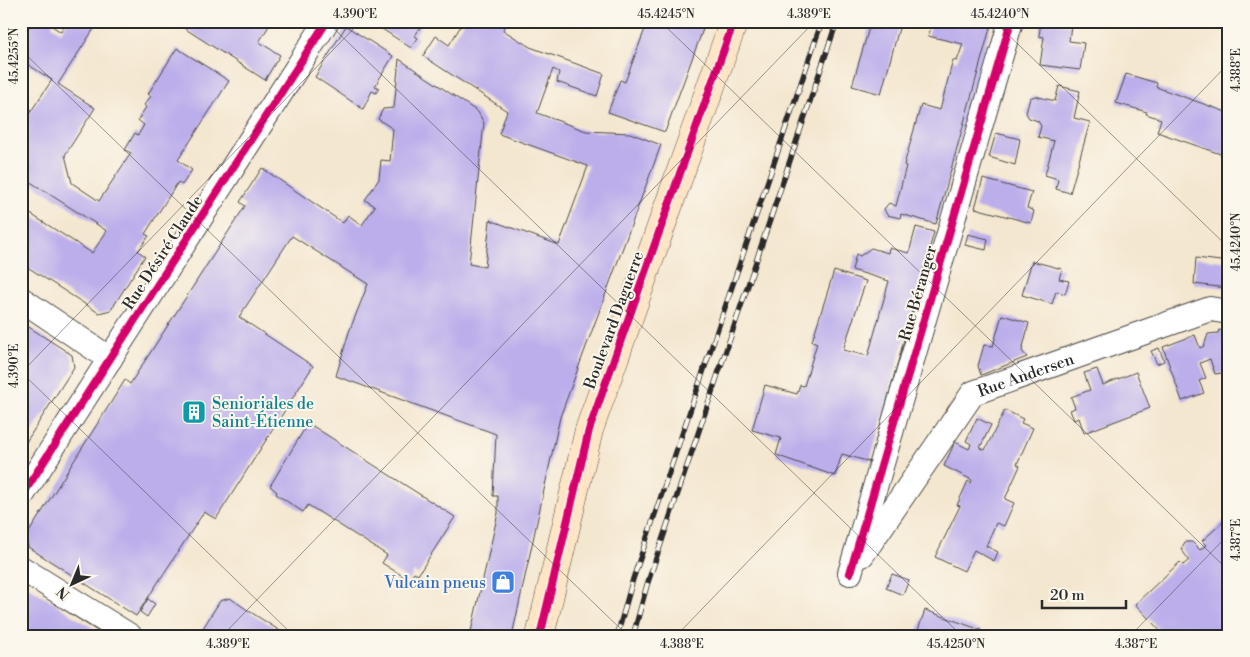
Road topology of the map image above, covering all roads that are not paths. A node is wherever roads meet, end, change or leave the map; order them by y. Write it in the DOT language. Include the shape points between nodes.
graph roads {
  1 [pos="327,21"];
  2 [pos="734,21"];
  3 [pos="1011,21"];
  4 [pos="21,299"];
  5 [pos="1229,312"];
  6 [pos="110,359"];
  7 [pos="21,497"];
  8 [pos="21,568"];
  9 [pos="850,573"];
  10 [pos="130,636"];
  11 [pos="540,636"];
  1 -- 6 [label="street, Rue Désiré Claude"];
  2 -- 11 [label="main road, Boulevard Daguerre" via="588,430"];
  3 -- 9 [label="street, Rue Béranger"];
  4 -- 6 [label="street"];
  5 -- 9 [label="street, Rue Andersen" via="1210,309 972,393"];
  6 -- 7 [label="street, Rue Désiré Claude"];
  8 -- 10 [label="street"];
}
